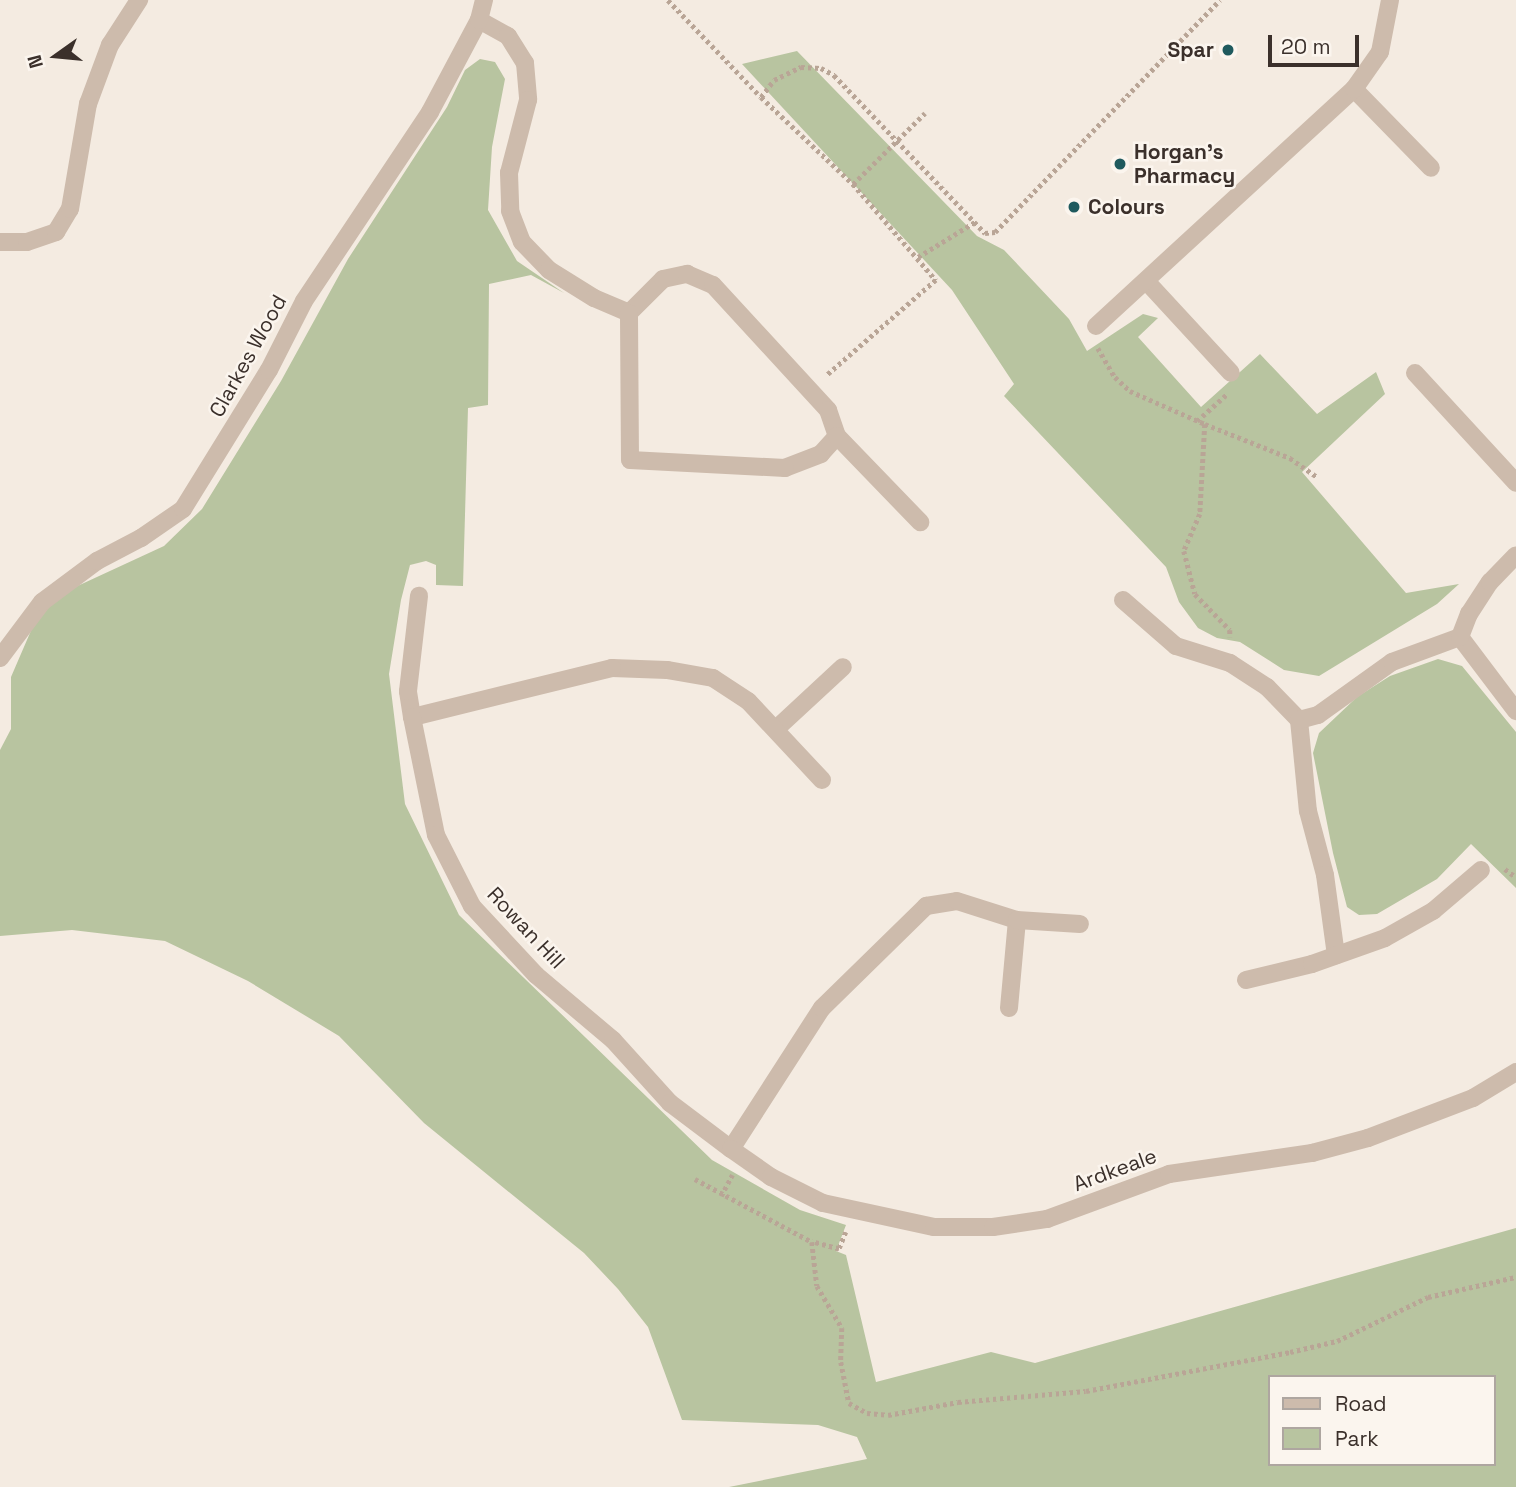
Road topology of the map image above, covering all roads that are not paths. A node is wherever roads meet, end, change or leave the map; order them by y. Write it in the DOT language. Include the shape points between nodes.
graph roads {
  1 [pos="139,0"];
  2 [pos="484,0"];
  3 [pos="1390,0"];
  4 [pos="479,20"];
  5 [pos="1354,89"];
  6 [pos="1431,167"];
  7 [pos="0,242"];
  8 [pos="1148,283"];
  9 [pos="629,313"];
  10 [pos="1096,326"];
  11 [pos="1230,373"];
  12 [pos="1415,373"];
  13 [pos="837,436"];
  14 [pos="1516,483"];
  15 [pos="920,522"];
  16 [pos="1516,555"];
  17 [pos="419,596"];
  18 [pos="1123,600"];
  19 [pos="1461,637"];
  20 [pos="0,658"];
  21 [pos="843,667"];
  22 [pos="1516,711"];
  23 [pos="412,717"];
  24 [pos="1299,720"];
  25 [pos="776,729"];
  26 [pos="822,780"];
  27 [pos="1481,870"];
  28 [pos="1017,920"];
  29 [pos="1080,924"];
  30 [pos="1336,955"];
  31 [pos="1247,980"];
  32 [pos="1009,1009"];
  33 [pos="1516,1072"];
  34 [pos="731,1149"];
  1 -- 7 [label="street" via="110,45 88,104 70,209 56,232 27,242"];
  2 -- 4 [label="street, Clarkes Wood"];
  3 -- 5 [label="street" via="1380,52"];
  4 -- 9 [label="street" via="508,36 525,63 528,100 509,173 510,211 522,242 549,270"];
  4 -- 20 [label="street, Clarkes Wood" via="430,112 304,301 269,370 183,509 97,561 42,602"];
  5 -- 6 [label="street"];
  5 -- 8 [label="street"];
  8 -- 10 [label="street"];
  8 -- 11 [label="street"];
  9 -- 13 [label="street" via="663,279 687,274 713,285 828,410"];
  9 -- 13 [label="street" via="631,460 785,468 821,454"];
  12 -- 14 [label="street"];
  13 -- 15 [label="street"];
  16 -- 19 [label="street" via="1490,582 1469,614"];
  17 -- 23 [label="street, Rowan Hill" via="408,691"];
  18 -- 24 [label="street" via="1176,646 1230,663 1267,688"];
  19 -- 22 [label="street"];
  19 -- 24 [label="street" via="1392,662 1318,715"];
  21 -- 25 [label="street"];
  23 -- 25 [label="street" via="612,668 713,678 748,701"];
  23 -- 34 [label="street, Rowan Hill" via="436,835 472,906 536,975 613,1040 670,1103"];
  24 -- 30 [label="street" via="1304,788 1325,875"];
  25 -- 26 [label="street"];
  27 -- 30 [label="street" via="1433,911 1385,938"];
  28 -- 29 [label="street"];
  28 -- 32 [label="street"];
  28 -- 34 [label="street" via="957,901 926,906 822,1008"];
  30 -- 31 [label="street"];
  33 -- 34 [label="street, Ardkeale" via="1473,1098 1368,1138 1312,1153 1168,1174 1047,1219 993,1227 934,1227 822,1203"];
}
